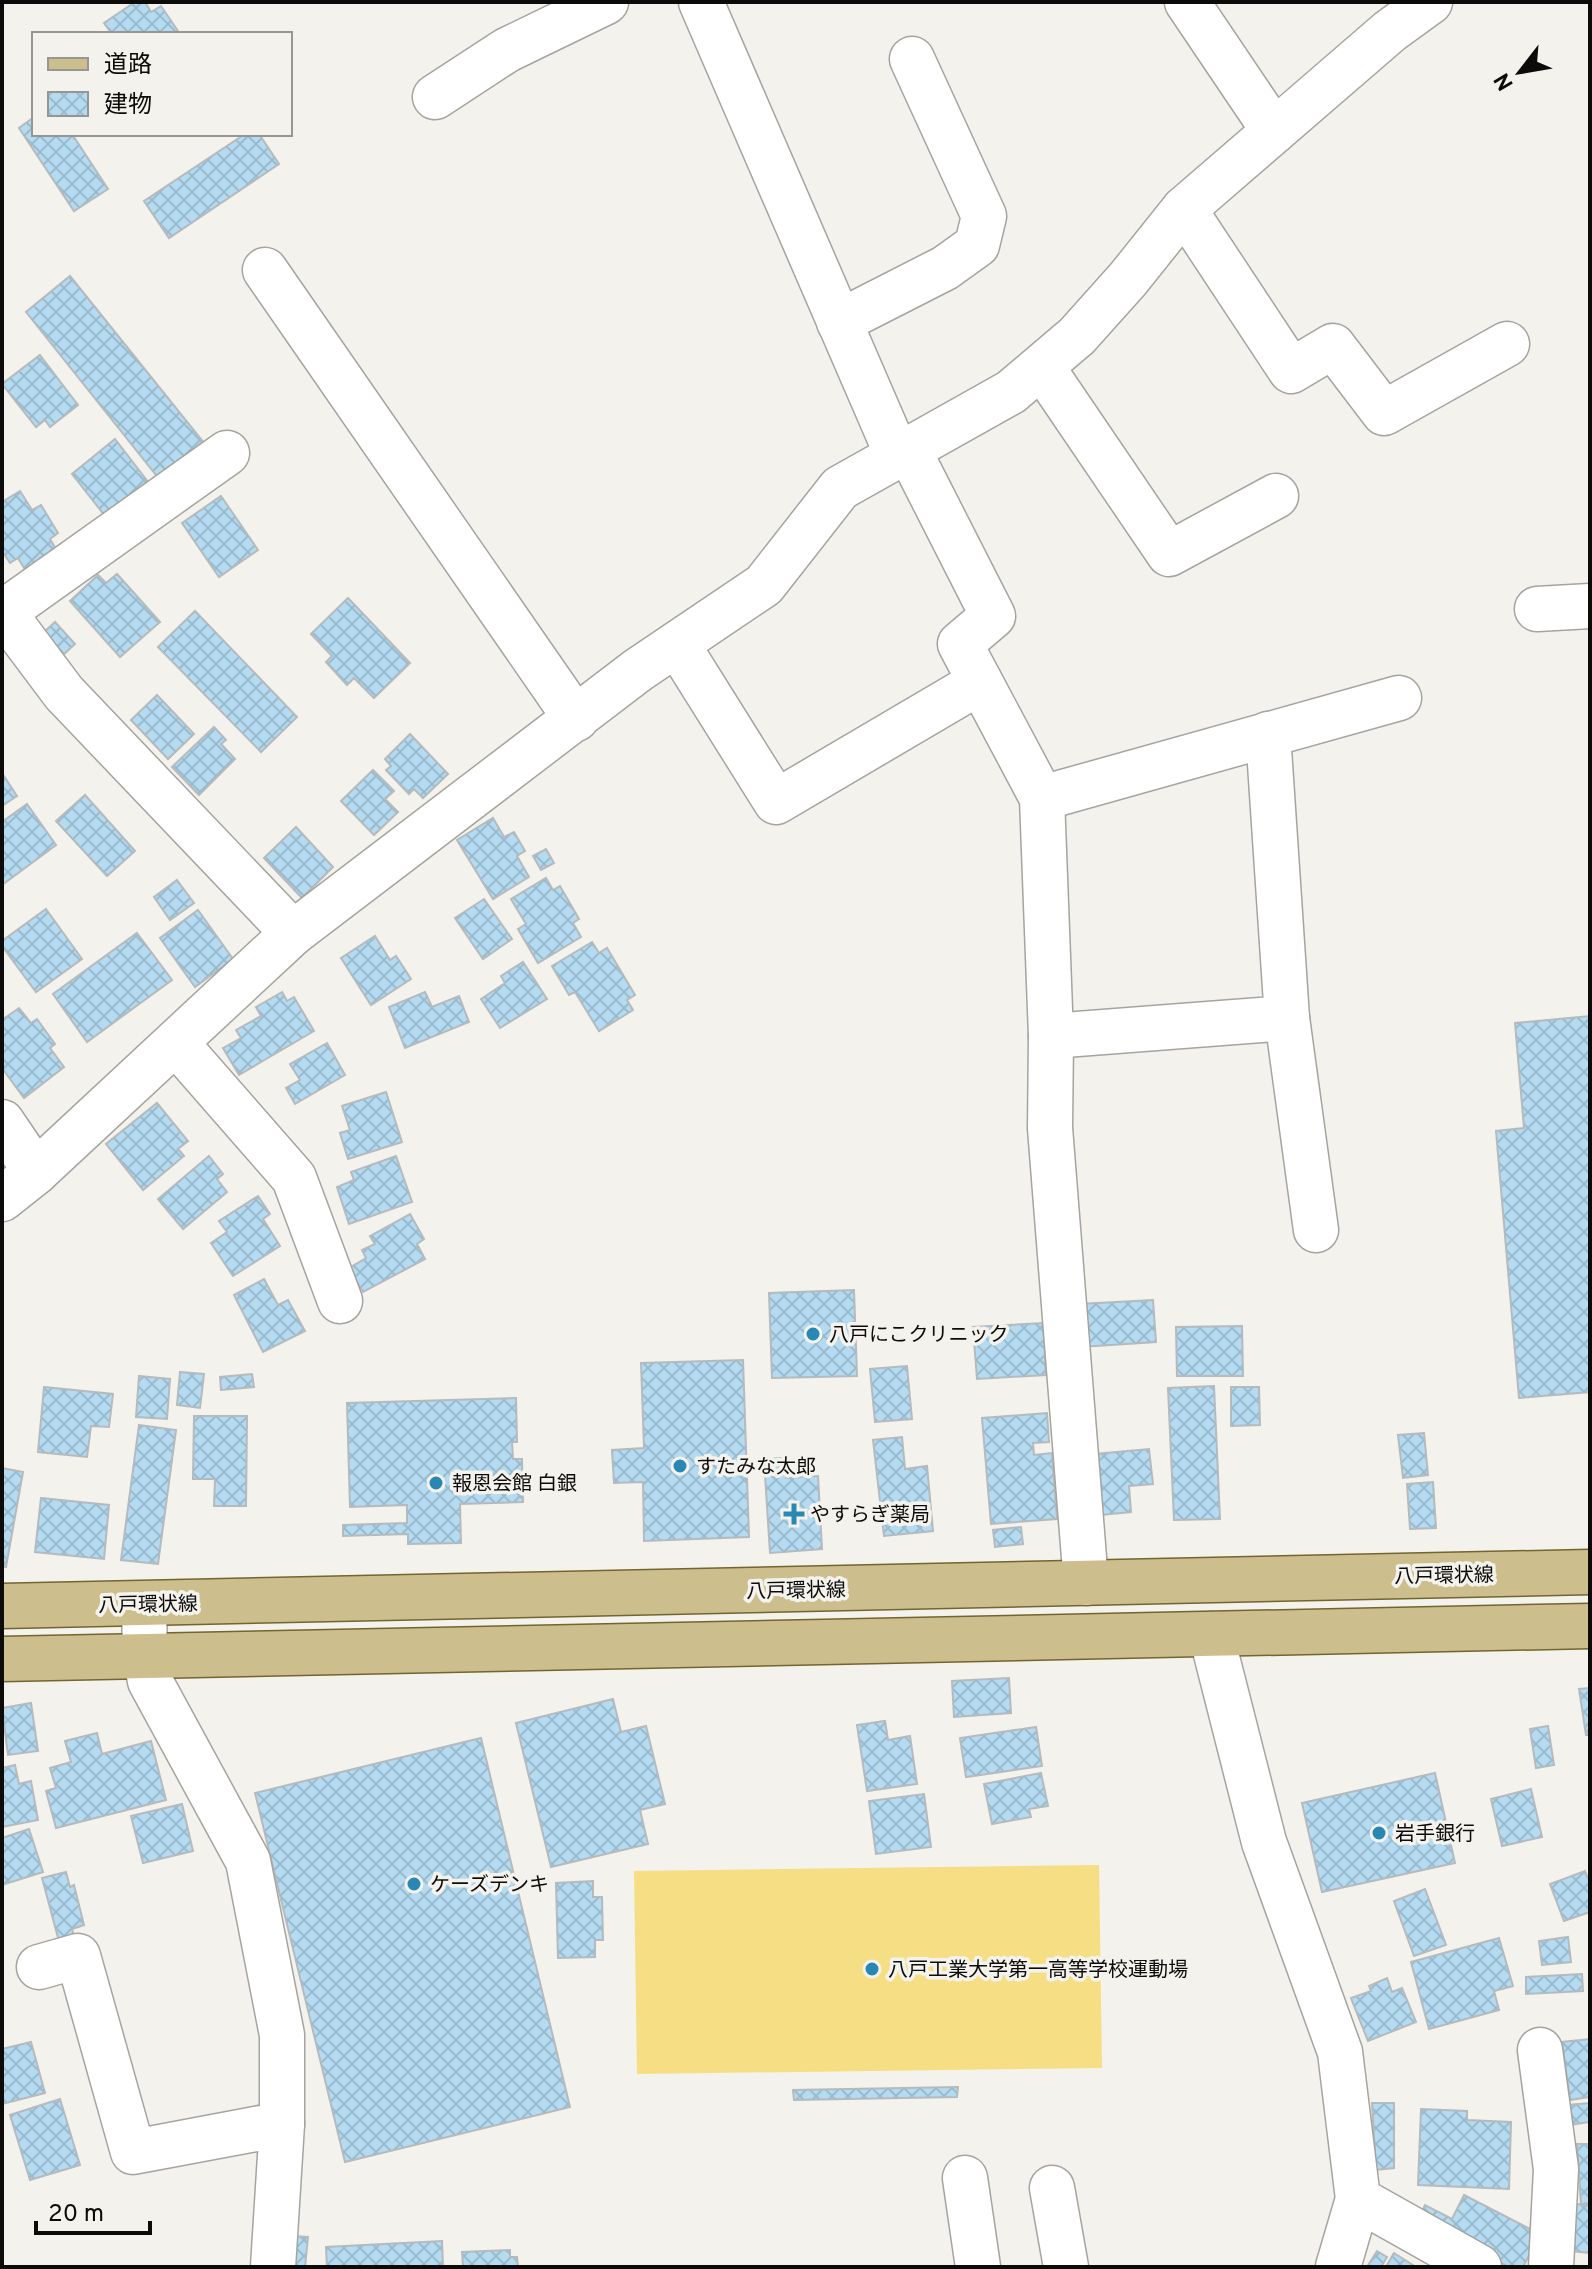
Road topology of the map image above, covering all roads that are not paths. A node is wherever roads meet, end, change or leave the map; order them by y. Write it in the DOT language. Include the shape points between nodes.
graph roads {
  1 [pos="606,2"];
  2 [pos="701,2"];
  3 [pos="1187,2"];
  4 [pos="1430,2"];
  5 [pos="912,59"];
  6 [pos="435,97"];
  7 [pos="1274,131"];
  8 [pos="1184,209"];
  9 [pos="265,270"];
  10 [pos="839,322"];
  11 [pos="1507,344"];
  12 [pos="1042,367"];
  13 [pos="227,453"];
  14 [pos="903,454"];
  15 [pos="1276,496"];
  16 [pos="1590,606"];
  17 [pos="6,608"];
  18 [pos="1537,609"];
  19 [pos="677,644"];
  20 [pos="980,682"];
  21 [pos="1399,698"];
  22 [pos="576,719"];
  23 [pos="1268,734"];
  24 [pos="1042,798"];
  25 [pos="293,933"];
  26 [pos="1287,1018"];
  27 [pos="1051,1036"];
  28 [pos="176,1043"];
  29 [pos="2,1122"];
  30 [pos="36,1172"];
  31 [pos="2,1199"];
  32 [pos="1316,1230"];
  33 [pos="340,1301"];
  34 [pos="1590,1572"];
  35 [pos="1086,1583"];
  36 [pos="144,1604"];
  37 [pos="2,1606"];
  38 [pos="1590,1626"];
  39 [pos="1211,1634"];
  40 [pos="145,1656"];
  41 [pos="2,1659"];
  42 [pos="39,1967"];
  43 [pos="1540,2050"];
  44 [pos="282,2124"];
  45 [pos="965,2178"];
  46 [pos="1052,2188"];
  47 [pos="1358,2199"];
  48 [pos="273,2267"];
  49 [pos="978,2267"];
  50 [pos="1066,2267"];
  51 [pos="1338,2267"];
  52 [pos="1479,2267"];
  53 [pos="1551,2267"];
  1 -- 6 [label="street" via="507,50"];
  2 -- 10 [label="street"];
  3 -- 7 [label="street"];
  4 -- 7 [label="street"];
  5 -- 10 [label="street" via="984,216 977,245 945,268"];
  7 -- 8 [label="street"];
  8 -- 11 [label="street" via="1291,371 1333,346 1384,413"];
  8 -- 12 [label="street" via="1077,336"];
  9 -- 22 [label="street"];
  10 -- 14 [label="street"];
  12 -- 14 [label="street" via="1011,392"];
  12 -- 15 [label="street" via="1169,554"];
  13 -- 17 [label="street"];
  14 -- 19 [label="street" via="840,488 764,585"];
  14 -- 20 [label="street" via="993,616 960,644"];
  16 -- 18 [label="street"];
  17 -- 25 [label="street" via="64,693"];
  19 -- 20 [label="street" via="776,802"];
  19 -- 22 [label="street"];
  20 -- 24 [label="street"];
  21 -- 23 [label="street"];
  22 -- 25 [label="street"];
  23 -- 24 [label="street"];
  23 -- 26 [label="street"];
  24 -- 27 [label="street"];
  25 -- 28 [label="street"];
  26 -- 27 [label="street"];
  26 -- 32 [label="street"];
  27 -- 35 [label="street" via="1050,1128"];
  28 -- 30 [label="street"];
  28 -- 33 [label="street" via="294,1178"];
  29 -- 30 [label="street"];
  30 -- 31 [label="street"];
  34 -- 35 [label="main road, 八戸環状線"];
  35 -- 36 [label="main road, 八戸環状線"];
  36 -- 37 [label="main road, 八戸環状線"];
  36 -- 40 [label="street"];
  38 -- 39 [label="main road"];
  39 -- 40 [label="main road"];
  39 -- 47 [label="street" via="1264,1842 1340,2052"];
  40 -- 41 [label="main road"];
  40 -- 44 [label="street" via="150,1681 248,1861 282,2035"];
  42 -- 44 [label="street" via="78,1956 133,2152"];
  43 -- 53 [label="street" via="1556,2169"];
  44 -- 48 [label="street"];
  45 -- 49 [label="street"];
  46 -- 50 [label="street"];
  47 -- 51 [label="street"];
  47 -- 52 [label="street"];
}
